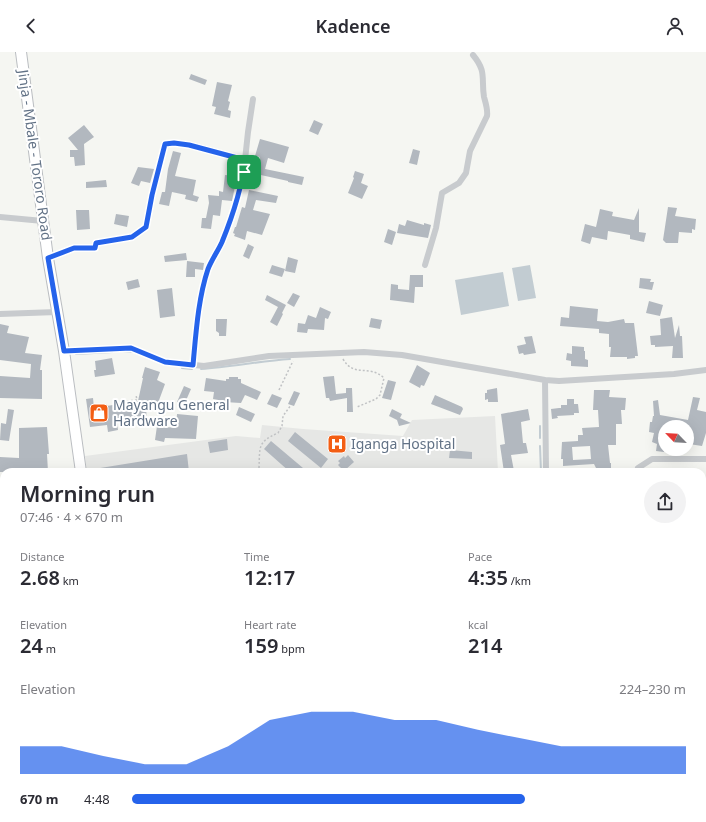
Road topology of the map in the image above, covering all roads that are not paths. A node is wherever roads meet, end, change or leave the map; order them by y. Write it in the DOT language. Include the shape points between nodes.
graph roads {
  1 [pos="21,52"];
  2 [pos="473,55"];
  3 [pos="253,99"];
  4 [pos="245,160"];
  5 [pos="0,216"];
  6 [pos="44,221"];
  7 [pos="48,258"];
  8 [pos="425,265"];
  9 [pos="57,312"];
  10 [pos="0,314"];
  11 [pos="64,351"];
  12 [pos="193,365"];
  13 [pos="706,370"];
  14 [pos="545,380"];
  15 [pos="706,459"];
  16 [pos="80,468"];
  17 [pos="546,468"];
  18 [pos="638,468"];
  1 -- 6 [label="main road, Jinja - Mbale - Tororo Road"];
  2 -- 8 [label="street" via="480,64 488,112 470,151 466,173 459,183 442,193 436,228"];
  3 -- 4 [label="street"];
  4 -- 7 [label="street" via="189,145 165,144 146,227 132,237 96,243 95,248 74,248"];
  4 -- 12 [label="street" via="233,211 208,269 200,303"];
  5 -- 6 [label="street"];
  6 -- 7 [label="main road, Jinja - Mbale - Tororo Road"];
  7 -- 9 [label="main road, Jinja - Mbale - Tororo Road"];
  9 -- 10 [label="street"];
  9 -- 11 [label="main road, Jinja - Mbale - Tororo Road"];
  11 -- 12 [label="street" via="131,348 165,362"];
  11 -- 16 [label="main road, Jinja - Mbale - Tororo Road"];
  12 -- 14 [label="street" via="204,366 269,356 364,352"];
  13 -- 14 [label="street" via="674,374"];
  14 -- 17 [label="street"];
  15 -- 18 [label="street" via="652,459"];
}
